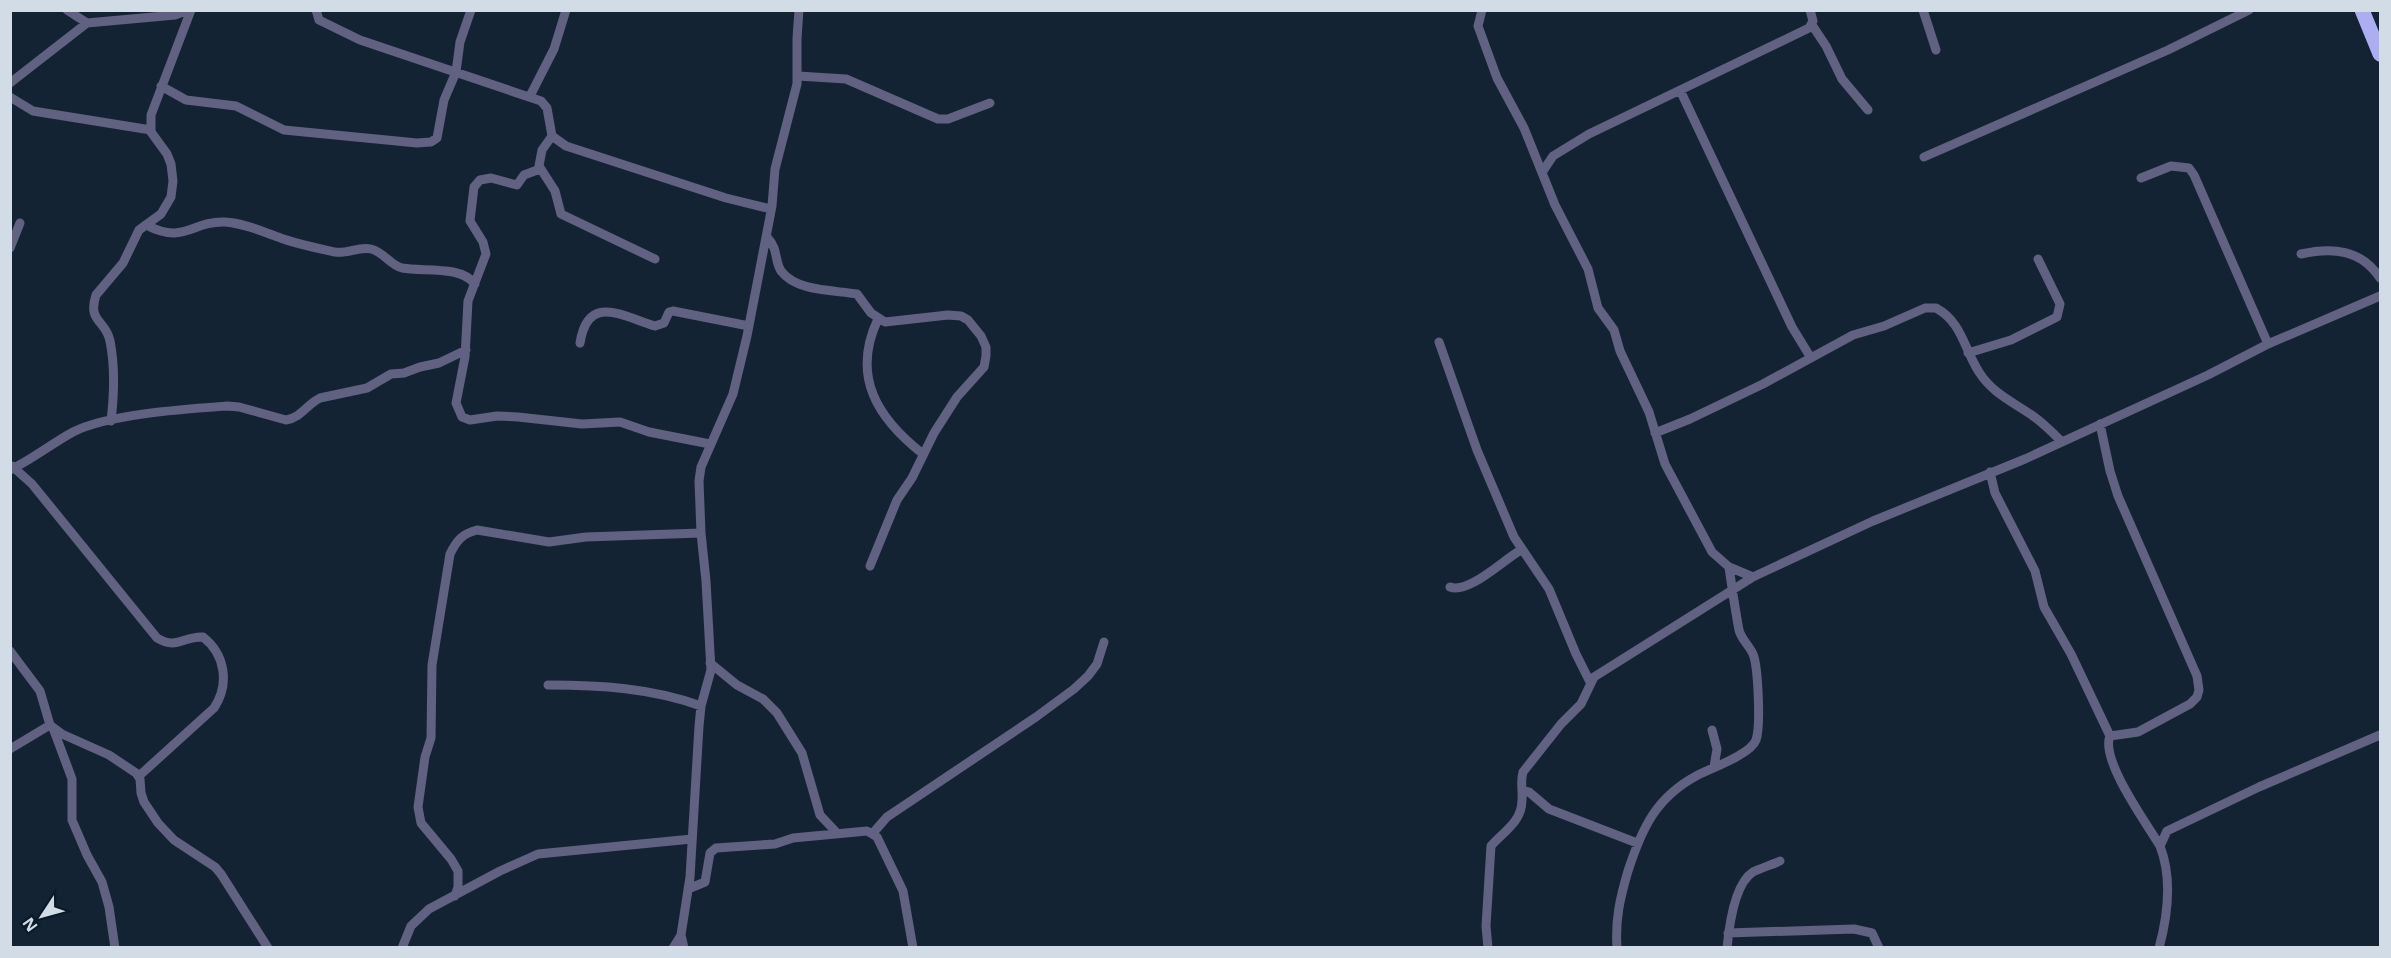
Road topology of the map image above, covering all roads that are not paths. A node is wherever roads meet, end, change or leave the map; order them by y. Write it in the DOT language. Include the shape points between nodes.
graph roads {
  1 [pos="67,10"];
  2 [pos="189,10"];
  3 [pos="316,10"];
  4 [pos="471,10"];
  5 [pos="566,10"];
  6 [pos="799,10"];
  7 [pos="1482,10"];
  8 [pos="1810,10"];
  9 [pos="1923,10"];
  10 [pos="2249,10"];
  11 [pos="2362,10"];
  12 [pos="87,23"];
  13 [pos="1812,25"];
  14 [pos="1936,50"];
  15 [pos="2380,54"];
  16 [pos="456,72"];
  17 [pos="798,76"];
  18 [pos="10,83"];
  19 [pos="161,86"];
  20 [pos="1680,90"];
  21 [pos="530,96"];
  22 [pos="10,97"];
  23 [pos="990,103"];
  24 [pos="1868,110"];
  25 [pos="151,130"];
  26 [pos="552,136"];
  27 [pos="1924,157"];
  28 [pos="540,169"];
  29 [pos="1543,171"];
  30 [pos="2140,178"];
  31 [pos="771,209"];
  32 [pos="20,223"];
  33 [pos="146,225"];
  34 [pos="766,237"];
  35 [pos="10,248"];
  36 [pos="2301,255"];
  37 [pos="655,259"];
  38 [pos="2038,259"];
  39 [pos="2380,278"];
  40 [pos="475,284"];
  41 [pos="2380,297"];
  42 [pos="878,319"];
  43 [pos="749,326"];
  44 [pos="1439,342"];
  45 [pos="580,344"];
  46 [pos="2268,344"];
  47 [pos="466,350"];
  48 [pos="1968,353"];
  49 [pos="1811,358"];
  50 [pos="111,421"];
  51 [pos="2100,424"];
  52 [pos="1655,433"];
  53 [pos="2061,441"];
  54 [pos="710,444"];
  55 [pos="923,454"];
  56 [pos="12,468"];
  57 [pos="1990,472"];
  58 [pos="701,532"];
  59 [pos="1521,550"];
  60 [pos="870,566"];
  61 [pos="1729,567"];
  62 [pos="1753,577"];
  63 [pos="1450,587"];
  64 [pos="1733,591"];
  65 [pos="1104,642"];
  66 [pos="10,651"];
  67 [pos="710,663"];
  68 [pos="1590,682"];
  69 [pos="548,686"];
  70 [pos="701,706"];
  71 [pos="51,726"];
  72 [pos="1712,730"];
  73 [pos="2380,735"];
  74 [pos="2110,736"];
  75 [pos="10,749"];
  76 [pos="1714,767"];
  77 [pos="139,776"];
  78 [pos="1522,790"];
  79 [pos="2148,825"];
  80 [pos="2173,827"];
  81 [pos="836,832"];
  82 [pos="873,833"];
  83 [pos="692,839"];
  84 [pos="1637,843"];
  85 [pos="2160,846"];
  86 [pos="1780,861"];
  87 [pos="688,889"];
  88 [pos="455,896"];
  89 [pos="1728,933"];
  90 [pos="681,935"];
  91 [pos="115,948"];
  92 [pos="268,948"];
  93 [pos="402,948"];
  94 [pos="673,948"];
  95 [pos="684,948"];
  96 [pos="914,948"];
  97 [pos="1488,948"];
  98 [pos="1617,948"];
  99 [pos="1727,948"];
  100 [pos="1880,948"];
  101 [pos="2159,948"];
  1 -- 12 [label="street"];
  2 -- 12 [label="street" via="175,15"];
  2 -- 19 [label="street"];
  3 -- 16 [label="street" via="319,20 338,30"];
  4 -- 16 [label="street" via="460,42"];
  5 -- 21 [label="street" via="554,49"];
  6 -- 17 [label="street"];
  7 -- 29 [label="street" via="1478,26 1497,78"];
  8 -- 13 [label="street"];
  9 -- 14 [label="street"];
  10 -- 27 [label="street" via="2168,50"];
  11 -- 15 [label="highway"];
  12 -- 18 [label="street"];
  13 -- 20 [label="street"];
  13 -- 24 [label="street" via="1842,79"];
  16 -- 19 [label="street" via="444,100 437,138 417,143 284,130 236,106 186,100"];
  16 -- 21 [label="street"];
  17 -- 23 [label="street" via="846,79 938,118 948,119"];
  17 -- 31 [label="street" via="775,169"];
  19 -- 25 [label="street" via="151,115"];
  20 -- 29 [label="street" via="1589,134 1553,156"];
  20 -- 49 [label="street" via="1792,327"];
  21 -- 26 [label="street" via="548,108"];
  22 -- 25 [label="street" via="33,111"];
  25 -- 33 [label="street" via="169,159 172,192 161,214"];
  26 -- 28 [label="street" via="542,150"];
  26 -- 31 [label="street" via="566,146"];
  28 -- 37 [label="street" via="555,191 563,216"];
  28 -- 40 [label="street" via="524,175 517,185 491,178 475,185 470,221 486,254"];
  29 -- 52 [label="street" via="1555,205 1588,269 1599,310 1614,330"];
  30 -- 46 [label="street" via="2171,166 2189,168"];
  31 -- 34 [label="street"];
  32 -- 35 [label="street"];
  33 -- 40 [label="street" via="170,234 219,222 231,223 335,252 372,249 399,267 464,275"];
  33 -- 50 [label="street" via="137,232 123,263 94,302 93,315 111,345"];
  34 -- 42 [label="street" via="775,246 779,268 789,278 822,290 857,294"];
  34 -- 43 [label="street"];
  36 -- 39 [label="street" via="2337,250 2371,266"];
  38 -- 48 [label="street" via="2060,304 2057,317 2011,340"];
  40 -- 47 [label="street" via="468,301"];
  41 -- 46 [label="street"];
  42 -- 55 [label="street" via="868,343 869,389 903,438"];
  42 -- 55 [label="street" via="896,322 961,316 986,347 984,367 947,411"];
  43 -- 45 [label="street" via="673,311 664,323 655,326 608,311 585,325"];
  43 -- 54 [label="street" via="733,394"];
  44 -- 59 [label="street" via="1477,450"];
  46 -- 51 [label="street"];
  47 -- 50 [label="street" via="439,363 391,374 367,388 320,398 300,415 286,420 227,406"];
  47 -- 54 [label="street" via="456,403 465,419 497,416 558,423 620,422"];
  48 -- 49 [label="street" via="1953,320 1936,308 1853,335"];
  48 -- 53 [label="street" via="1987,384"];
  49 -- 52 [label="street"];
  50 -- 56 [label="street" via="74,432"];
  51 -- 53 [label="street"];
  51 -- 74 [label="street" via="2118,496 2190,656 2199,686 2197,697 2190,704 2138,732"];
  52 -- 61 [label="street" via="1665,464 1700,533 1712,552"];
  53 -- 57 [label="street"];
  54 -- 58 [label="street" via="700,467"];
  55 -- 60 [label="street" via="897,500"];
  56 -- 77 [label="street" via="32,484 157,638 175,644 203,637 217,652 223,679 221,698"];
  57 -- 62 [label="street"];
  57 -- 74 [label="street" via="1995,493 2035,571 2043,607 2071,654"];
  58 -- 67 [label="street"];
  58 -- 88 [label="street" via="549,542 477,530 457,539 450,554 432,665 431,738 418,807 426,832 458,871"];
  59 -- 63 [label="street" via="1475,582 1458,590"];
  59 -- 68 [label="street" via="1549,589"];
  61 -- 62 [label="street"];
  61 -- 64 [label="street"];
  62 -- 64 [label="street"];
  64 -- 68 [label="street"];
  64 -- 76 [label="street" via="1739,630 1754,657 1758,724 1752,747"];
  65 -- 82 [label="street" via="1097,664 1074,689 887,817"];
  66 -- 71 [label="street" via="40,691"];
  67 -- 70 [label="street"];
  67 -- 81 [label="street" via="777,713 802,753 820,815"];
  68 -- 78 [label="street" via="1581,704 1522,772"];
  69 -- 70 [label="street" via="650,692"];
  70 -- 83 [label="street"];
  71 -- 75 [label="street"];
  71 -- 77 [label="street" via="109,755"];
  71 -- 91 [label="street" via="72,779 72,820 102,882"];
  72 -- 76 [label="street" via="1717,749"];
  73 -- 80 [label="street"];
  74 -- 79 [label="street" via="2112,762"];
  76 -- 84 [label="street" via="1668,796 1651,815"];
  77 -- 92 [label="street" via="141,793 158,823 174,840 215,867"];
  78 -- 84 [label="street" via="1550,809"];
  78 -- 97 [label="street" via="1519,815 1491,846"];
  79 -- 80 [label="street"];
  79 -- 85 [label="street"];
  80 -- 85 [label="street" via="2163,836"];
  81 -- 82 [label="street"];
  81 -- 87 [label="street" via="775,844 716,848 710,853 705,882"];
  82 -- 96 [label="street" via="903,891"];
  83 -- 87 [label="street"];
  83 -- 88 [label="street" via="538,854"];
  84 -- 98 [label="street" via="1616,917"];
  85 -- 101 [label="street" via="2166,866 2168,902"];
  86 -- 89 [label="street" via="1746,879"];
  87 -- 90 [label="street"];
  88 -- 93 [label="street" via="417,919"];
  89 -- 99 [label="street"];
  89 -- 100 [label="street" via="1854,929 1872,933"];
  90 -- 94 [label="street"];
  90 -- 95 [label="street"];
}
